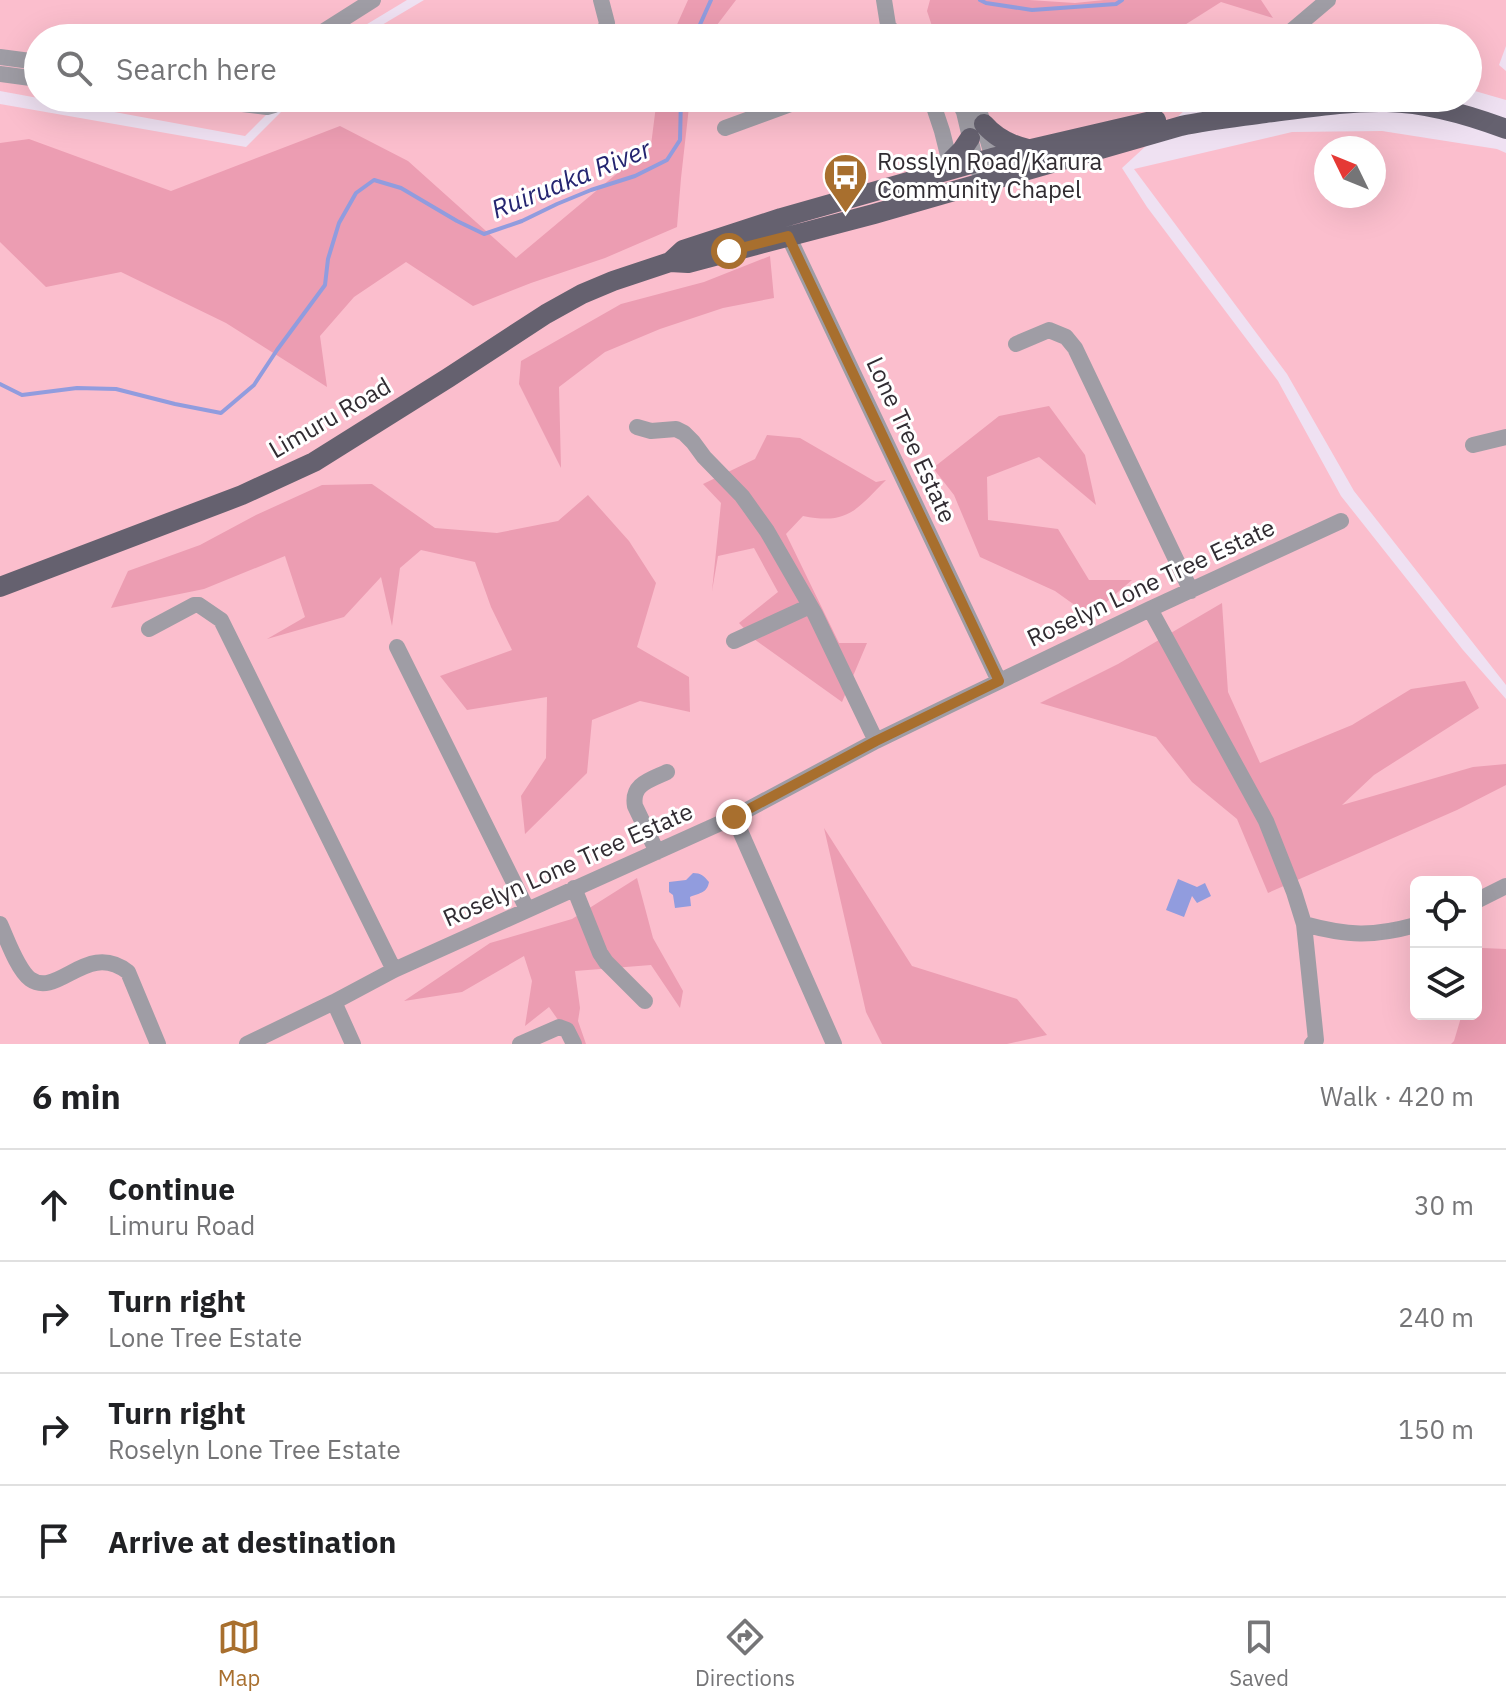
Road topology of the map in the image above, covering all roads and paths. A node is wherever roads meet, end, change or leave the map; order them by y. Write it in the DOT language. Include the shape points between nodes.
graph roads {
  1 [pos="373,0"];
  2 [pos="601,0"];
  3 [pos="884,0"];
  4 [pos="1328,0"];
  5 [pos="335,24"];
  6 [pos="607,24"];
  7 [pos="888,24"];
  8 [pos="1298,24"];
  9 [pos="0,57"];
  10 [pos="24,60"];
  11 [pos="0,74"];
  12 [pos="24,77"];
  13 [pos="1482,107"];
  14 [pos="769,112"];
  15 [pos="935,112"];
  16 [pos="946,112"];
  17 [pos="967,112"];
  18 [pos="1181,112"];
  19 [pos="1266,112"];
  20 [pos="1449,112"];
  21 [pos="1506,114"];
  22 [pos="725,128"];
  23 [pos="1506,129"];
  24 [pos="974,132"];
  25 [pos="1030,149"];
  26 [pos="984,160"];
  27 [pos="945,168"];
  28 [pos="991,181"];
  29 [pos="784,227"];
  30 [pos="1016,344"];
  31 [pos="637,427"];
  32 [pos="1506,437"];
  33 [pos="1473,445"];
  34 [pos="1341,521"];
  35 [pos="0,587"];
  36 [pos="1191,591"];
  37 [pos="810,606"];
  38 [pos="1150,609"];
  39 [pos="149,629"];
  40 [pos="734,641"];
  41 [pos="397,647"];
  42 [pos="999,681"];
  43 [pos="876,741"];
  44 [pos="667,772"];
  45 [pos="734,817"];
  46 [pos="657,852"];
  47 [pos="1506,886"];
  48 [pos="574,888"];
  49 [pos="1482,898"];
  50 [pos="527,909"];
  51 [pos="0,924"];
  52 [pos="1304,924"];
  53 [pos="1410,927"];
  54 [pos="394,970"];
  55 [pos="645,1001"];
  56 [pos="334,1002"];
  57 [pos="827,1042"];
  58 [pos="1314,1043"];
  59 [pos="158,1044"];
  60 [pos="247,1044"];
  61 [pos="353,1044"];
  62 [pos="520,1044"];
  63 [pos="574,1044"];
  1 -- 5 [label="street"];
  2 -- 6 [label="street"];
  3 -- 7 [label="street"];
  4 -- 8 [label="street"];
  9 -- 10 [label="street"];
  11 -- 12 [label="street"];
  13 -- 21 [label="main road"];
  14 -- 22 [label="street"];
  15 -- 27 [label="street"];
  16 -- 24 [label="street"];
  17 -- 24 [label="street"];
  18 -- 25 [label="main road, Limuru Road"];
  19 -- 28 [label="main road, Limuru Road" via="1181,126"];
  20 -- 23 [label="main road, Limuru Road"];
  24 -- 25 [label="main road"];
  24 -- 26 [label="street"];
  24 -- 27 [label="main road"];
  25 -- 26 [label="main road, Limuru Road"];
  26 -- 27 [label="main road, Limuru Road"];
  26 -- 28 [label="street"];
  27 -- 29 [label="main road, Limuru Road"];
  28 -- 29 [label="main road, Limuru Road"];
  29 -- 35 [label="main road, Limuru Road" via="582,294 314,462 242,495"];
  29 -- 42 [label="street, Lone Tree Estate"];
  30 -- 36 [label="street" via="1049,330 1075,348"];
  31 -- 37 [label="street" via="676,429 693,442 759,519"];
  32 -- 33 [label="street"];
  34 -- 36 [label="street, Roselyn Lone Tree Estate"];
  36 -- 38 [label="street, Roselyn Lone Tree Estate"];
  37 -- 40 [label="street"];
  37 -- 43 [label="street"];
  38 -- 42 [label="street, Roselyn Lone Tree Estate"];
  38 -- 52 [label="street" via="1266,821"];
  39 -- 54 [label="street" via="194,605 221,620"];
  41 -- 50 [label="street"];
  42 -- 43 [label="street, Roselyn Lone Tree Estate"];
  43 -- 45 [label="street, Roselyn Lone Tree Estate"];
  44 -- 46 [label="street" via="643,784 634,799"];
  45 -- 46 [label="street, Roselyn Lone Tree Estate"];
  45 -- 57 [label="street"];
  46 -- 48 [label="street, Roselyn Lone Tree Estate"];
  47 -- 49 [label="street"];
  48 -- 50 [label="street, Roselyn Lone Tree Estate"];
  48 -- 55 [label="street" via="600,953"];
  50 -- 54 [label="street, Roselyn Lone Tree Estate"];
  51 -- 59 [label="street" via="32,981 48,983 101,961 128,972"];
  52 -- 53 [label="street" via="1362,934"];
  52 -- 58 [label="street"];
  54 -- 56 [label="street, Roselyn Lone Tree Estate"];
  56 -- 60 [label="street, Roselyn Lone Tree Estate"];
  56 -- 61 [label="street"];
  62 -- 63 [label="street" via="559,1027 567,1030"];
}
